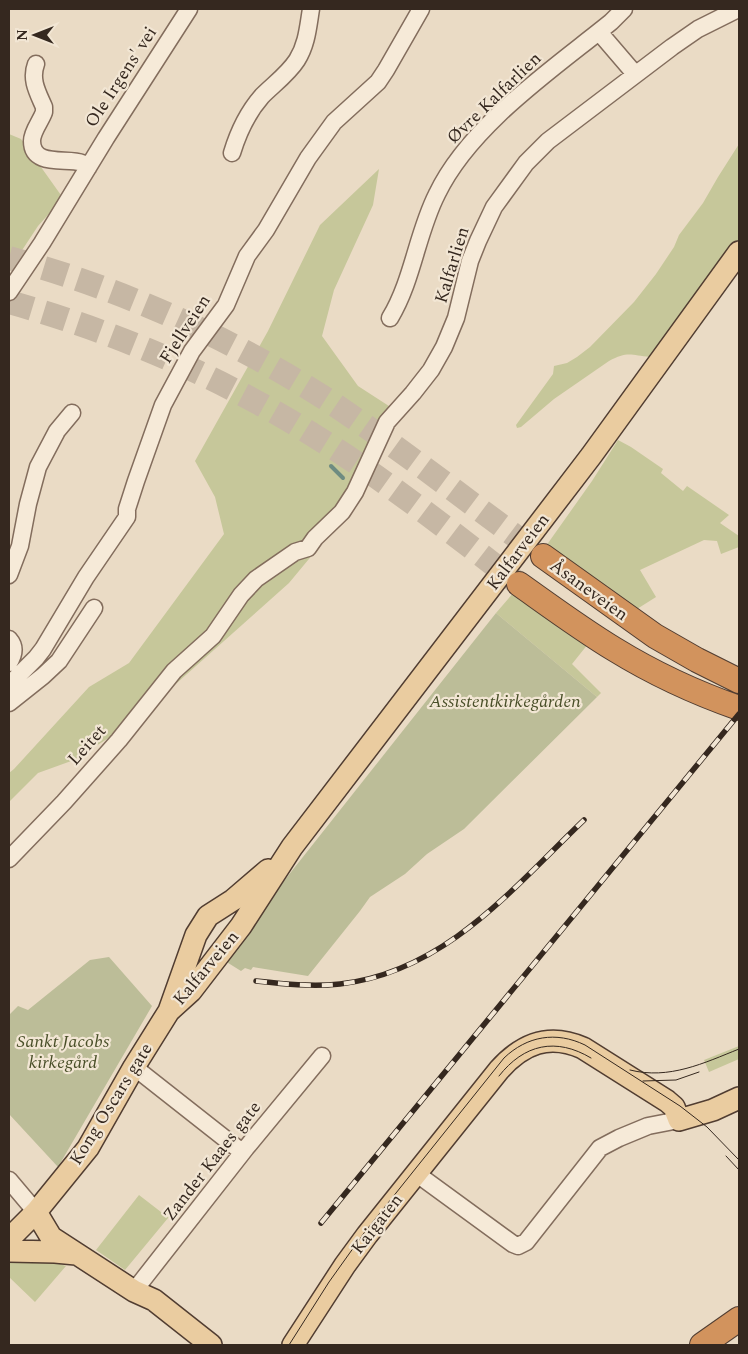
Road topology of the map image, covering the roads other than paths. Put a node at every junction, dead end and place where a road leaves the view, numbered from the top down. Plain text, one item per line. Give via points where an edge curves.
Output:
1 (188, 9) edge
2 (311, 9) edge
3 (421, 9) edge
4 (624, 9) edge
5 (738, 9) edge
6 (599, 32) junction
7 (36, 64) dead end
8 (635, 74) junction
9 (232, 153) dead end
10 (88, 168) junction
11 (739, 252) edge
12 (9, 292) edge
13 (390, 318) dead end
14 (72, 413) dead end
15 (308, 548) joint
16 (543, 556) tunnel mouth
17 (9, 575) edge
18 (519, 584) tunnel mouth
19 (94, 608) dead end
20 (9, 639) edge
21 (9, 663) edge
22 (739, 681) edge
23 (9, 684) edge
24 (9, 703) edge
25 (739, 708) edge
26 (292, 847) junction
27 (9, 859) edge
28 (169, 1011) junction
29 (322, 1056) dead end
30 (134, 1067) junction
31 (739, 1084) edge
32 (739, 1098) edge
33 (677, 1116) junction
34 (242, 1152) junction
35 (417, 1174) junction
36 (9, 1180) edge
37 (36, 1212) junction
38 (9, 1239) edge
39 (9, 1251) edge
40 (79, 1254) junction
41 (134, 1291) junction
42 (739, 1319) edge
43 (187, 1345) edge
44 (211, 1345) edge
45 (293, 1345) edge
46 (702, 1345) edge

1 - 10 street, Ole Irgens' vei
2 - 9 street via 308,33 297,60 249,113
3 - 23 street, Fjellveien via 378,82 327,131 248,256 226,305 192,351 163,405 127,517 43,649
4 - 6 street, Øvre Kalfarlien
5 - 8 street, Kalfarlien via 698,29
6 - 8 street
6 - 13 street, Øvre Kalfarlien via 512,104 453,166 429,210 412,266
7 - 10 street via 34,84 44,112 32,138 36,152 43,158 83,163
8 - 15 street, Kalfarlien via 548,141 502,194 473,252 456,318 444,347 413,394 387,422 355,492 342,512
10 - 12 street, Ole Irgens' vei
11 - 26 main road, Kalfarveien via 578,473
14 - 17 street via 57,431 38,467 20,546
15 - 27 street, Leitet via 295,552 256,579 213,636 174,671 101,761
16 - 22 highway, Åsaneveien via 636,624
18 - 25 highway, Åsaneveien via 600,641 660,675
19 - 24 street via 59,661
20 - 21 street via 13,650
26 - 28 main road, Kalfarveien via 241,926 203,976
26 - 28 main road, Kalfarveien via 254,883 215,910 202,924
28 - 30 main road, Kong Oscars gate
29 - 34 street, Zander Kaaes gate
30 - 34 street
30 - 37 main road, Kong Oscars gate via 88,1148
31 - 33 main road
32 - 33 main road via 713,1110
33 - 35 street via 600,1148 526,1242 518,1246
33 - 35 main road, Kaigaten via 667,1101 583,1048 553,1041 537,1043 522,1049 507,1061
34 - 41 street, Zander Kaaes gate
35 - 45 main road, Kaigaten via 351,1255
36 - 37 street
37 - 38 main road, Kong Oscars gate
37 - 40 main road via 52,1237
39 - 40 main road
40 - 41 main road
41 - 43 main road via 147,1310
41 - 44 main road via 154,1300
42 - 46 highway

